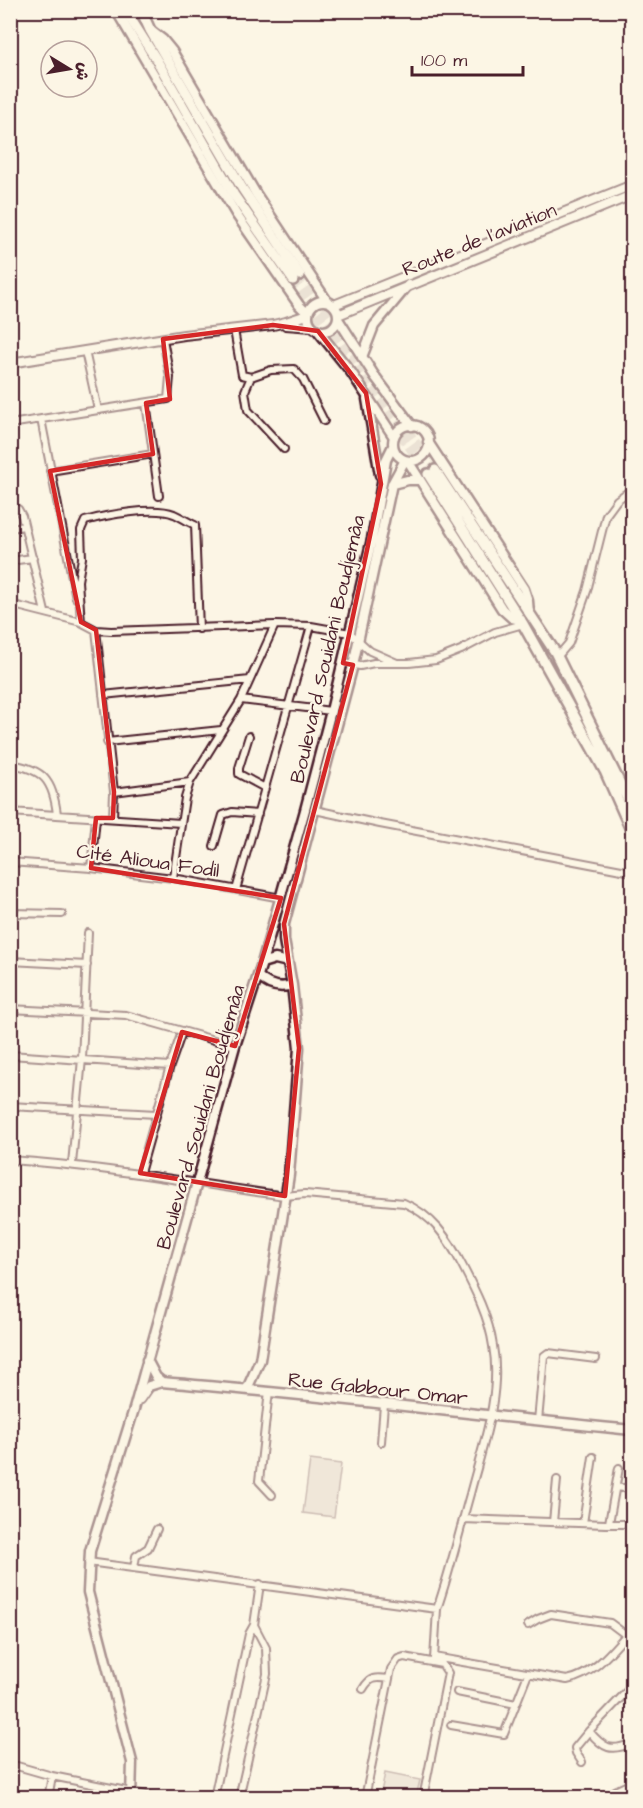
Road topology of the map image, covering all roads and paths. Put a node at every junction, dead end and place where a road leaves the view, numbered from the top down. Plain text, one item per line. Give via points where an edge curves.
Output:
1 (116, 10) edge
2 (125, 10) edge
3 (141, 10) edge
4 (150, 30) junction
5 (633, 185) edge
6 (633, 195) edge
7 (408, 285) junction
8 (330, 303) junction
9 (308, 314) junction
10 (338, 317) junction
11 (273, 325) junction
12 (315, 329) junction
13 (234, 330) junction
14 (163, 339) junction
15 (85, 351) junction
16 (362, 357) junction
17 (10, 363) edge
18 (251, 377) junction
19 (366, 393) junction
20 (146, 403) junction
21 (98, 410) junction
22 (41, 418) junction
23 (324, 421) dead end
24 (10, 424) edge
25 (412, 426) junction
26 (394, 441) junction
27 (428, 442) junction
28 (284, 449) dead end
29 (153, 454) junction
30 (406, 460) junction
31 (50, 471) junction
32 (428, 474) junction
33 (381, 484) junction
34 (392, 484) junction
35 (633, 489) edge
36 (159, 496) dead end
37 (10, 511) edge
38 (24, 526) junction
39 (10, 528) edge
40 (33, 558) junction
41 (10, 561) edge
42 (10, 604) edge
43 (45, 612) junction
44 (524, 619) junction
45 (81, 622) junction
46 (275, 625) junction
47 (311, 626) junction
48 (199, 629) junction
49 (96, 630) junction
50 (350, 633) junction
51 (358, 641) junction
52 (558, 656) junction
53 (343, 663) junction
54 (397, 663) junction
55 (354, 665) junction
56 (250, 680) junction
57 (103, 695) junction
58 (241, 700) junction
59 (288, 705) junction
60 (331, 711) junction
61 (221, 730) junction
62 (249, 736) dead end
63 (108, 742) junction
64 (10, 764) edge
65 (190, 782) junction
66 (265, 788) junction
67 (114, 792) junction
68 (633, 808) edge
69 (315, 810) junction
70 (10, 812) edge
71 (57, 814) junction
72 (258, 814) junction
73 (96, 818) junction
74 (113, 818) junction
75 (181, 824) junction
76 (633, 832) edge
77 (214, 846) dead end
78 (10, 862) edge
79 (92, 868) junction
80 (633, 872) edge
81 (173, 878) junction
82 (236, 890) junction
83 (281, 898) junction
84 (10, 913) edge
85 (62, 914) dead end
86 (88, 933) dead end
87 (10, 961) edge
88 (288, 962) junction
89 (262, 963) junction
90 (87, 965) junction
91 (258, 976) junction
92 (292, 985) junction
93 (10, 1009) edge
94 (85, 1012) junction
95 (182, 1032) junction
96 (234, 1046) junction
97 (10, 1055) edge
98 (82, 1059) junction
99 (170, 1066) junction
100 (10, 1106) edge
101 (78, 1110) junction
102 (156, 1114) junction
103 (10, 1160) edge
104 (72, 1164) junction
105 (140, 1173) junction
106 (197, 1182) junction
107 (285, 1196) junction
108 (596, 1359) dead end
109 (147, 1360) junction
110 (162, 1382) junction
111 (247, 1389) junction
112 (269, 1391) junction
113 (384, 1405) junction
114 (134, 1409) junction
115 (490, 1417) junction
116 (538, 1421) junction
117 (633, 1430) edge
118 (381, 1442) dead end
119 (593, 1457) dead end
120 (619, 1468) dead end
121 (557, 1480) dead end
122 (616, 1487) junction
123 (633, 1489) edge
124 (272, 1495) dead end
125 (463, 1519) junction
126 (553, 1522) junction
127 (583, 1523) junction
128 (606, 1524) junction
129 (633, 1524) edge
130 (157, 1529) dead end
131 (88, 1563) junction
132 (134, 1568) junction
133 (260, 1584) junction
134 (437, 1609) junction
135 (528, 1625) dead end
136 (254, 1626) junction
137 (627, 1635) junction
138 (633, 1641) edge
139 (434, 1660) junction
140 (528, 1674) junction
141 (389, 1679) junction
142 (633, 1686) edge
143 (363, 1689) dead end
144 (457, 1692) dead end
145 (516, 1704) junction
146 (451, 1725) dead end
147 (589, 1731) junction
148 (633, 1743) edge
149 (582, 1762) dead end
150 (10, 1764) edge
151 (52, 1776) junction
152 (633, 1783) edge
153 (615, 1791) dead end
154 (132, 1795) edge
155 (48, 1797) edge
156 (161, 1797) edge
157 (214, 1797) edge
158 (240, 1797) edge
159 (364, 1797) edge
160 (423, 1797) edge

1 - 9 main road via 236,214
2 - 4 highway via 234,195 297,278
3 - 4 highway
4 - 8 main road via 172,51 256,194
5 - 8 street
6 - 7 street, Route de l'aviation
7 - 10 street, Route de l'aviation
7 - 16 main road via 374,326
8 - 9 main road via 316,302
8 - 10 main road
9 - 11 street
9 - 12 main road
10 - 12 main road via 332,329
10 - 16 main road
11 - 12 street
11 - 13 street
12 - 19 main road
13 - 14 street
13 - 18 street via 242,375
14 - 15 street
14 - 20 street via 170,394 168,399
15 - 17 street
15 - 21 street
16 - 25 main road
18 - 23 street via 271,370 294,369
18 - 28 street via 245,391 248,410
19 - 26 main road
19 - 33 main road
20 - 21 street
20 - 29 street
21 - 22 street
22 - 24 street
22 - 31 street
25 - 26 main road via 404,427
25 - 27 main road via 425,433
26 - 30 main road via 399,456
26 - 33 main road, Boulevard Souidani Boudjemâa
27 - 30 main road via 421,458
27 - 44 main road via 524,589 528,601
29 - 31 street
29 - 36 street
30 - 32 main road
30 - 34 main road, Boulevard Souidani Boudjemâa
31 - 45 street
32 - 34 main road
32 - 44 highway
33 - 50 main road, Boulevard Souidani Boudjemâa
34 - 51 main road, Boulevard Souidani Boudjemâa
35 - 52 street via 617,500 606,515 584,601 569,644
37 - 38 street via 18,509
38 - 39 street
38 - 40 street
40 - 41 street
40 - 43 street
42 - 43 street
43 - 45 street
44 - 52 highway
44 - 54 street via 442,658
44 - 76 highway
45 - 48 street via 78,581 85,521 141,511 172,513 195,525
45 - 49 street
46 - 47 street
46 - 48 street
46 - 56 street
47 - 50 street
47 - 59 street
48 - 49 street
49 - 57 street
50 - 51 street
50 - 53 main road, Boulevard Souidani Boudjemâa
51 - 54 street via 374,654
51 - 55 main road, Boulevard Souidani Boudjemâa
52 - 68 highway
53 - 55 street
53 - 60 main road, Boulevard Souidani Boudjemâa
54 - 55 street
55 - 69 main road, Boulevard Souidani Boudjemâa
56 - 57 street
56 - 58 street
57 - 63 street
58 - 59 street
58 - 61 street
59 - 60 street
59 - 66 street
60 - 83 main road, Boulevard Souidani Boudjemâa
61 - 63 street
61 - 65 street
62 - 66 street via 239,774
63 - 67 street
64 - 71 street via 28,768 48,780
65 - 67 street
65 - 75 street
66 - 72 street
67 - 74 street
69 - 80 street
69 - 88 main road, Boulevard Souidani Boudjemâa via 284,924
70 - 71 street
71 - 73 street
72 - 77 street via 223,815
72 - 82 street
73 - 74 street
73 - 79 street
74 - 75 street
75 - 81 street
78 - 79 street, Cité Alioua Fodil
79 - 81 street, Cité Alioua Fodil
81 - 82 street, Cité Alioua Fodil
82 - 83 street, Cité Alioua Fodil
83 - 89 main road, Boulevard Souidani Boudjemâa
84 - 85 street
86 - 90 street
87 - 90 street
88 - 89 main road
88 - 92 main road, Boulevard Souidani Boudjemâa
89 - 91 main road, Boulevard Souidani Boudjemâa
90 - 94 street
91 - 92 main road via 271,985
91 - 96 main road, Boulevard Souidani Boudjemâa
92 - 107 main road, Boulevard Souidani Boudjemâa via 299,1048
93 - 94 street
94 - 95 street via 126,1015
94 - 98 street
95 - 96 street
95 - 99 street
96 - 106 main road, Boulevard Souidani Boudjemâa
97 - 98 street
98 - 99 street
98 - 101 street
99 - 102 street
100 - 101 street
101 - 102 street
101 - 104 street
102 - 105 street
103 - 104 street
104 - 105 street
105 - 106 street
106 - 107 street
106 - 109 main road, Boulevard Souidani Boudjemâa
107 - 111 main road, Boulevard Souidani Boudjemâa via 260,1360
107 - 115 street via 305,1194 404,1203 436,1223 458,1257 487,1320 494,1347
108 - 116 street via 548,1353 544,1356
109 - 110 main road
109 - 114 main road, Boulevard Souidani Boudjemâa
110 - 111 main road, Rue Gabbour Omar
110 - 114 main road via 149,1386
111 - 112 main road, Rue Gabbour Omar
112 - 113 main road, Rue Gabbour Omar
112 - 124 street via 259,1481
113 - 115 main road, Rue Gabbour Omar
113 - 118 street
114 - 131 main road, Boulevard Souidani Boudjemâa
115 - 116 main road, Rue Gabbour Omar
115 - 125 street
116 - 117 main road, Rue Gabbour Omar
119 - 127 street
120 - 122 street
121 - 126 street
122 - 123 street
122 - 128 street
125 - 126 street
125 - 134 street
126 - 127 street
127 - 128 street
128 - 129 street
130 - 132 street via 148,1548 136,1556
131 - 132 street
131 - 154 main road, Boulevard Souidani Boudjemâa via 88,1592 132,1762
132 - 133 street
133 - 134 street
133 - 136 street
134 - 139 street
135 - 137 street via 551,1614 610,1623
136 - 157 street via 249,1634
136 - 158 street via 266,1648 267,1674
137 - 138 street
137 - 140 street via 601,1662 574,1678
139 - 140 street
139 - 141 street via 398,1659
139 - 160 street via 446,1667 448,1680
140 - 145 street
141 - 143 street via 372,1678
141 - 159 street
142 - 147 street
144 - 145 street
145 - 146 street via 504,1734
147 - 148 street via 612,1748
147 - 149 street via 574,1748
150 - 151 street
151 - 154 street
151 - 155 street
152 - 153 street
154 - 156 street

